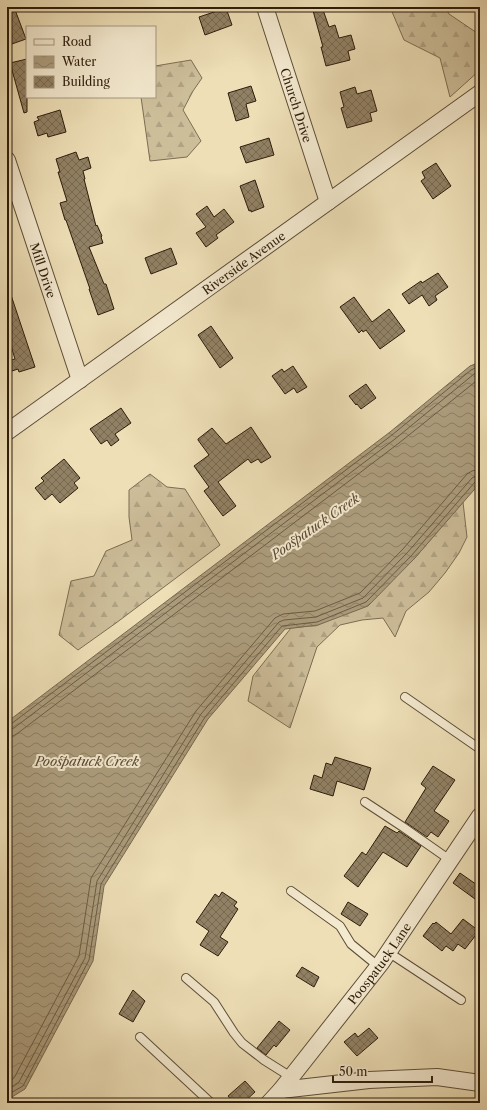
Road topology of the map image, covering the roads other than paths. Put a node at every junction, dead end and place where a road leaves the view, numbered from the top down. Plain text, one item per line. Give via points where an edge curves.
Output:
1 (265, 7) edge
2 (480, 93) edge
3 (7, 160) edge
4 (328, 202) junction
5 (80, 380) junction
6 (7, 432) edge
7 (405, 697) dead end
8 (480, 749) edge
9 (366, 802) dead end
10 (480, 816) edge
11 (450, 860) junction
12 (291, 891) dead end
13 (388, 952) junction
14 (378, 966) junction
15 (186, 978) dead end
16 (461, 1000) dead end
17 (140, 1037) dead end
18 (291, 1077) junction
19 (480, 1083) edge
20 (281, 1090) junction
21 (211, 1103) edge
22 (268, 1103) edge

1 - 4 street, Church Drive
2 - 4 street, Riverside Avenue
3 - 5 street, Mill Drive
4 - 5 street, Riverside Avenue
5 - 6 street, Riverside Avenue
7 - 8 lane
9 - 11 lane
10 - 11 street, Poospatuck Lane
11 - 13 street, Poospatuck Lane
12 - 14 lane via 340,926 351,944
13 - 14 street, Poospatuck Lane
13 - 16 lane
14 - 18 street, Poospatuck Lane
15 - 18 lane via 214,1002 242,1042
17 - 21 lane
18 - 20 street, Poospatuck Lane
19 - 20 street via 437,1077 369,1080
20 - 22 street, Poospatuck Lane

